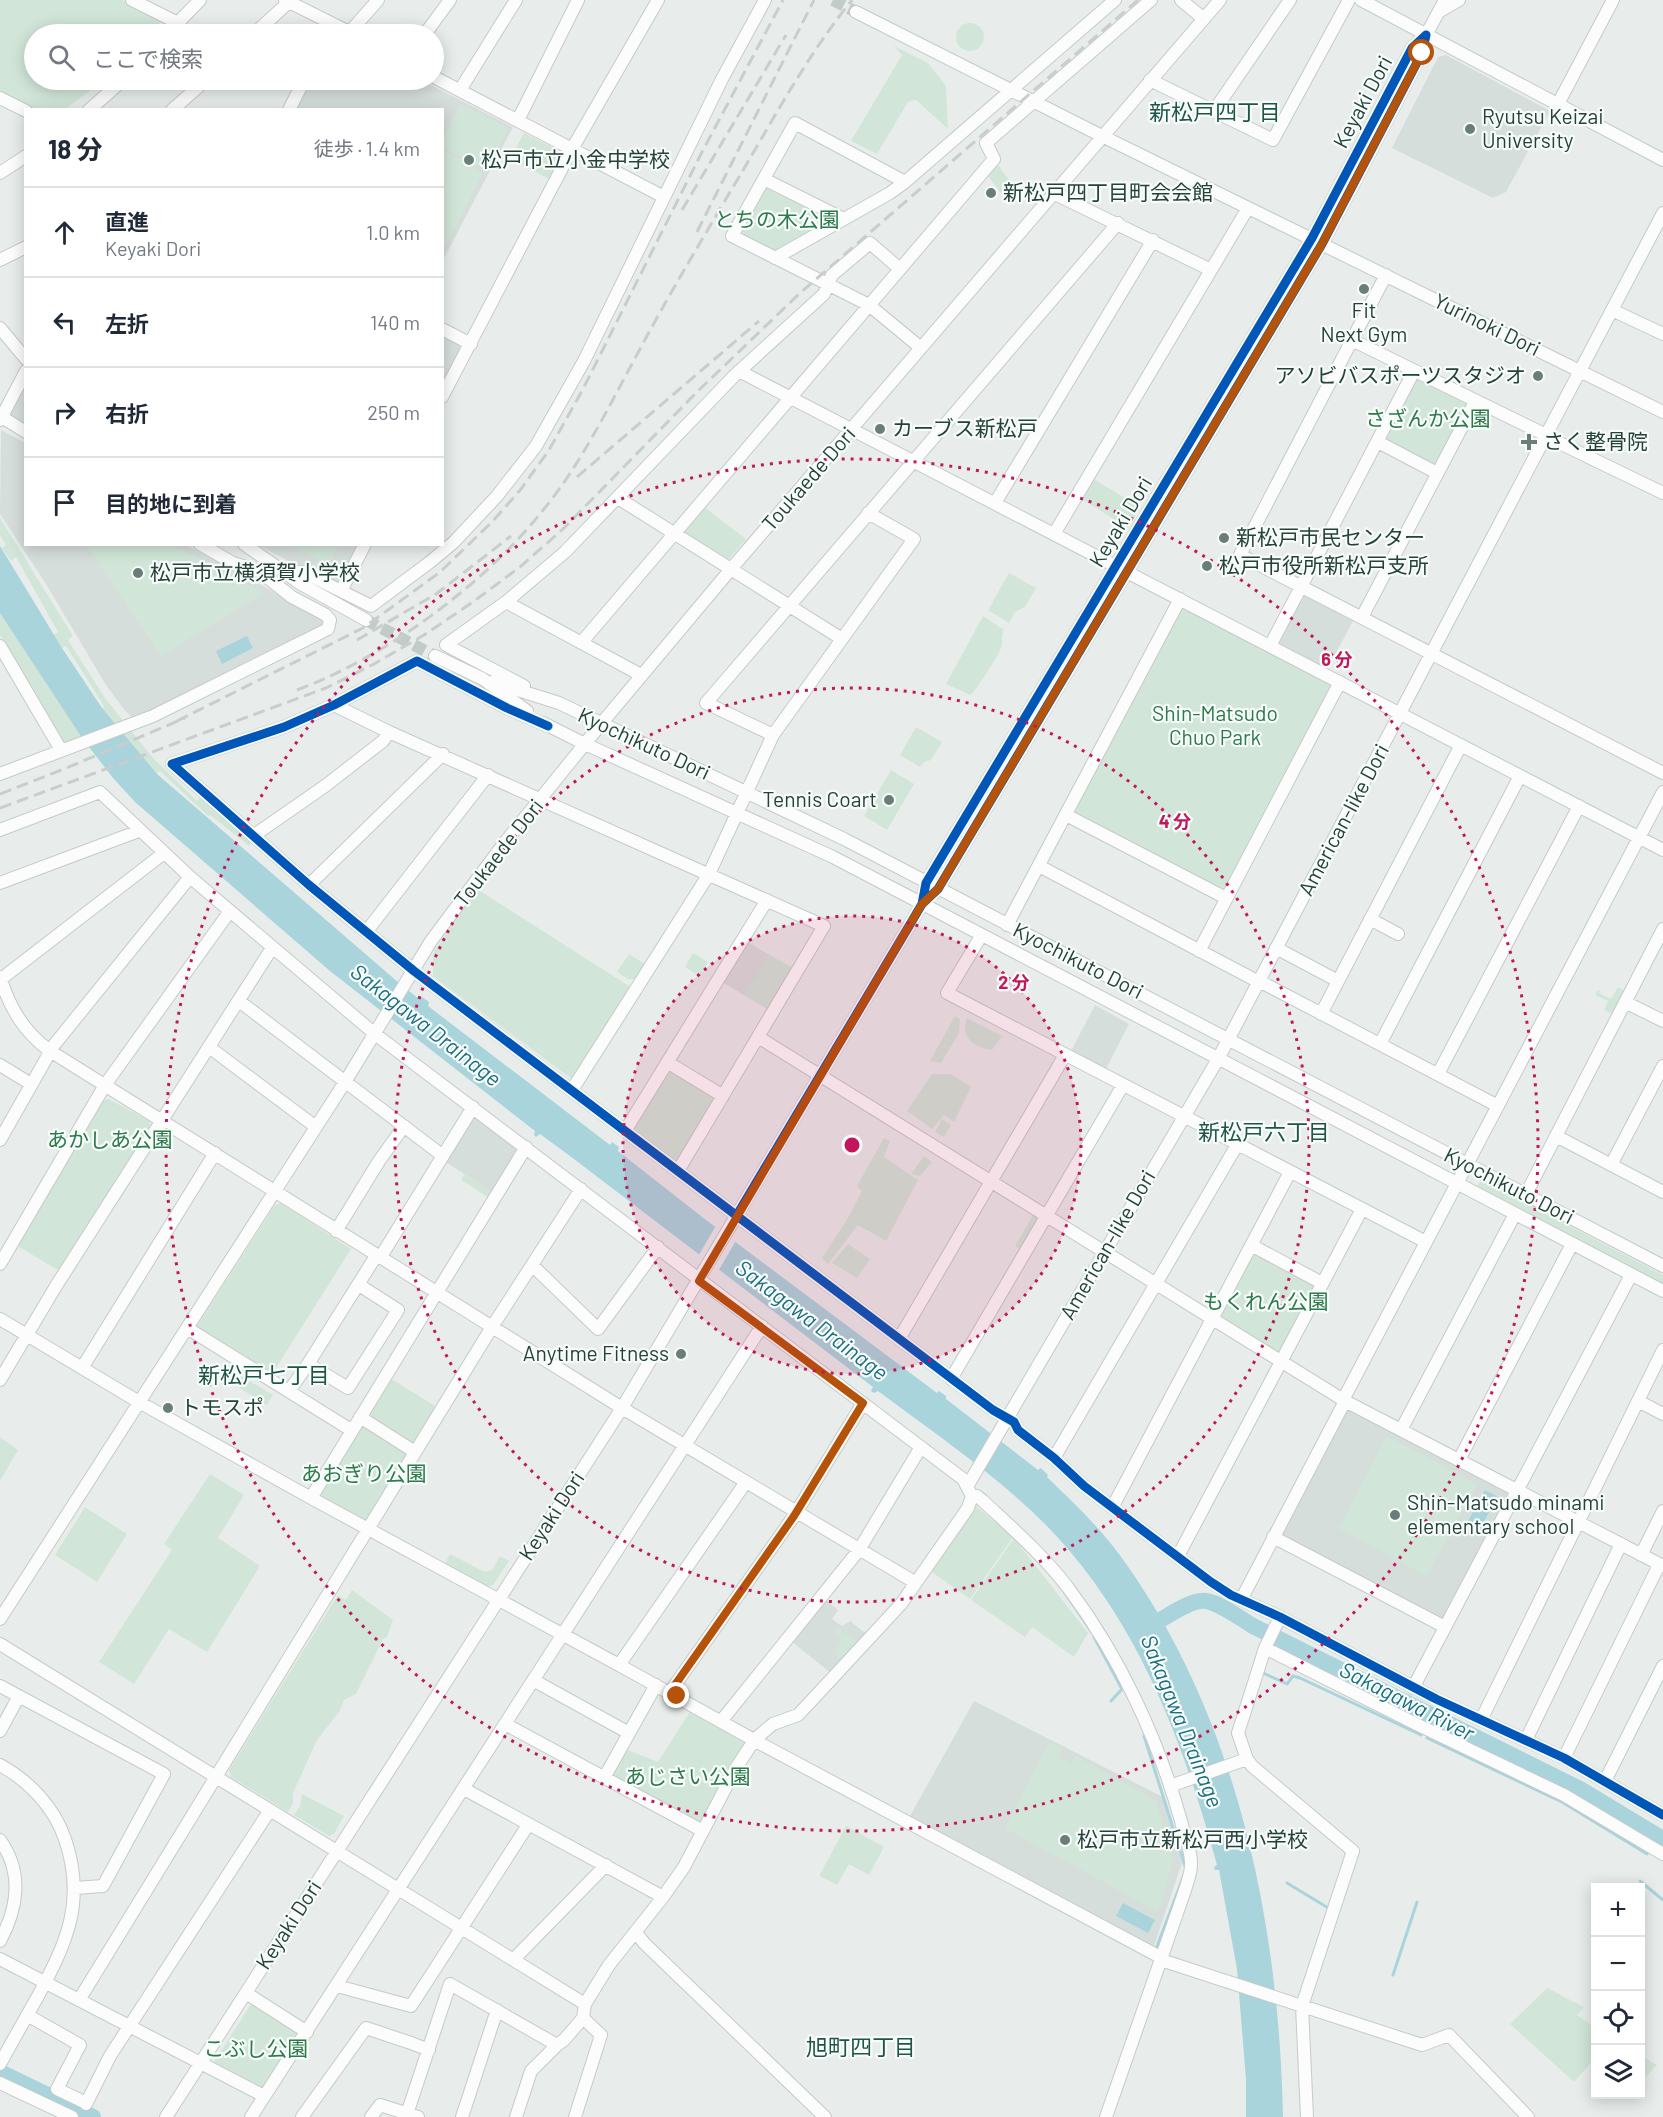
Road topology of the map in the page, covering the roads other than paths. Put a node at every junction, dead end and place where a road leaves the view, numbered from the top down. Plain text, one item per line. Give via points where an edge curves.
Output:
1 (132, 0) edge
2 (200, 0) edge
3 (378, 0) edge
4 (450, 0) edge
5 (516, 0) edge
6 (578, 0) edge
7 (658, 0) edge
8 (765, 0) edge
9 (1115, 0) edge
10 (1150, 0) edge
11 (1181, 0) edge
12 (1220, 0) edge
13 (1290, 0) edge
14 (1349, 0) edge
15 (1362, 0) edge
16 (1459, 0) edge
17 (1612, 0) edge
18 (288, 1) edge
19 (1442, 4) edge
20 (856, 12) tunnel mouth
21 (1204, 18) junction
22 (178, 23) joint
23 (264, 24) edge
24 (323, 24) edge
25 (359, 24) edge
26 (432, 24) edge
27 (1426, 35) junction
28 (1150, 80) junction
29 (444, 82) edge
30 (1010, 89) junction
31 (112, 90) edge
32 (195, 90) edge
33 (299, 90) edge
34 (460, 90) junction
35 (0, 98) edge
36 (1034, 102) junction
37 (1558, 104) junction
38 (91, 108) edge
39 (174, 108) edge
40 (290, 108) edge
41 (24, 110) edge
42 (1214, 111) junction
43 (518, 120) junction
44 (1102, 136) junction
45 (572, 150) junction
46 (24, 157) edge
47 (1663, 160) edge
48 (0, 173) edge
49 (764, 178) junction
50 (905, 182) junction
51 (1053, 193) junction
52 (664, 197) junction
53 (1248, 208) junction
54 (1663, 213) edge
55 (844, 219) junction
56 (1118, 223) junction
57 (1153, 240) junction
58 (1317, 242) junction
59 (24, 248) edge
60 (775, 258) junction
61 (0, 260) edge
62 (900, 269) junction
63 (1211, 270) junction
64 (1386, 275) junction
65 (829, 285) junction
66 (869, 305) junction
67 (1612, 310) junction
68 (0, 328) edge
69 (444, 330) edge
70 (1663, 334) edge
71 (1352, 340) junction
72 (471, 344) junction
73 (921, 348) junction
74 (24, 357) edge
75 (739, 371) junction
76 (1414, 371) junction
77 (1580, 371) junction
78 (24, 375) edge
79 (444, 393) edge
80 (790, 398) junction
81 (1475, 402) junction
82 (1663, 412) edge
83 (0, 418) edge
84 (851, 430) junction
85 (24, 431) edge
86 (1545, 435) junction
87 (1378, 442) junction
88 (913, 462) junction
89 (1437, 473) junction
90 (1663, 493) edge
91 (618, 498) junction
92 (995, 503) junction
93 (868, 513) junction
94 (675, 533) junction
95 (1054, 534) junction
96 (204, 546) edge
97 (247, 546) edge
98 (364, 546) edge
99 (731, 569) junction
100 (1121, 569) junction
101 (259, 571) junction
102 (288, 573) junction
103 (302, 584) junction
104 (1301, 586) junction
105 (341, 591) junction
106 (1180, 599) junction
107 (506, 602) junction
108 (788, 606) junction
109 (1362, 617) junction
110 (366, 620) tunnel mouth
111 (842, 639) junction
112 (581, 643) junction
113 (0, 646) edge
114 (1270, 646) junction
115 (1431, 653) junction
116 (435, 656) tunnel mouth
117 (641, 675) junction
118 (483, 679) junction
119 (1340, 682) junction
120 (540, 697) junction
121 (334, 705) junction
122 (1400, 713) junction
123 (601, 724) junction
124 (548, 726) junction
125 (389, 732) junction
126 (773, 735) junction
127 (585, 744) junction
128 (1461, 745) junction
129 (63, 749) junction
130 (443, 754) junction
131 (0, 773) edge
132 (1663, 773) edge
133 (488, 775) junction
134 (1520, 776) junction
135 (747, 792) junction
136 (1663, 792) edge
137 (541, 798) junction
138 (1579, 806) junction
139 (737, 813) junction
140 (1066, 815) junction
141 (0, 830) edge
142 (139, 831) junction
143 (254, 836) junction
144 (1639, 837) junction
145 (1663, 850) edge
146 (164, 853) junction
147 (1039, 866) junction
148 (709, 874) junction
149 (190, 877) junction
150 (926, 883) junction
151 (0, 884) edge
152 (309, 885) junction
153 (938, 889) junction
154 (1226, 898) junction
155 (767, 900) junction
156 (922, 904) junction
157 (230, 911) junction
158 (1370, 919) junction
159 (1007, 925) junction
160 (1663, 929) edge
161 (366, 932) junction
162 (1398, 934) dead end
163 (981, 936) junction
164 (272, 948) junction
165 (1276, 948) junction
166 (1199, 951) junction
167 (414, 971) junction
168 (1, 978) edge
169 (1259, 981) junction
170 (1338, 981) junction
171 (239, 1001) junction
172 (1625, 1002) junction
173 (1321, 1014) junction
174 (1663, 1022) edge
175 (375, 1035) junction
176 (758, 1036) junction
177 (1228, 1039) junction
178 (1380, 1044) junction
179 (209, 1047) junction
180 (50, 1051) junction
181 (1065, 1054) junction
182 (1218, 1059) junction
183 (668, 1062) junction
184 (0, 1065) edge
185 (1663, 1066) edge
186 (820, 1074) junction
187 (1438, 1074) junction
188 (345, 1082) junction
189 (31, 1084) junction
190 (105, 1085) junction
191 (1123, 1085) junction
192 (572, 1090) junction
193 (723, 1096) junction
194 (1498, 1106) junction
195 (473, 1107) junction
196 (1184, 1116) junction
197 (162, 1121) junction
198 (404, 1126) junction
199 (316, 1127) junction
200 (625, 1131) junction
201 (1556, 1136) junction
202 (0, 1140) edge
203 (1237, 1145) junction
204 (526, 1147) junction
205 (215, 1153) junction
206 (443, 1156) junction
207 (1467, 1164) junction
208 (1611, 1165) junction
209 (678, 1171) junction
210 (1290, 1172) junction
211 (991, 1180) junction
212 (1457, 1183) junction
213 (582, 1189) junction
214 (275, 1191) junction
215 (1663, 1192) edge
216 (1526, 1194) junction
217 (1362, 1209) junction
218 (1515, 1214) junction
219 (737, 1215) junction
220 (1047, 1215) junction
221 (336, 1231) junction
222 (1426, 1242) junction
223 (1572, 1244) junction
224 (1251, 1245) junction
225 (658, 1247) junction
226 (1105, 1251) junction
227 (378, 1257) junction
228 (0, 1264) edge
229 (532, 1265) junction
230 (1663, 1266) edge
231 (1631, 1275) junction
232 (699, 1281) junction
233 (1156, 1283) junction
234 (1322, 1283) junction
235 (359, 1285) junction
236 (1663, 1291) edge
237 (436, 1292) junction
238 (0, 1318) edge
239 (1212, 1319) junction
240 (762, 1326) junction
241 (492, 1327) junction
242 (187, 1328) junction
243 (26, 1334) junction
244 (899, 1339) junction
245 (1663, 1350) edge
246 (1281, 1361) junction
247 (308, 1364) junction
248 (1659, 1367) edge
249 (82, 1368) junction
250 (951, 1378) junction
251 (0, 1380) edge
252 (289, 1391) junction
253 (1344, 1400) junction
254 (1638, 1401) junction
255 (139, 1402) junction
256 (863, 1403) junction
257 (622, 1408) junction
258 (1663, 1414) edge
259 (360, 1417) junction
260 (1005, 1421) junction
261 (351, 1430) junction
262 (1401, 1430) junction
263 (685, 1446) junction
264 (921, 1447) junction
265 (415, 1452) junction
266 (1054, 1458) junction
267 (1459, 1460) junction
268 (746, 1482) junction
269 (970, 1487) junction
270 (1518, 1491) junction
271 (311, 1498) junction
272 (1113, 1506) junction
273 (1663, 1511) edge
274 (796, 1512) junction
275 (1578, 1522) junction
276 (368, 1530) junction
277 (1273, 1537) junction
278 (1621, 1544) junction
279 (859, 1550) junction
280 (1641, 1555) junction
281 (1178, 1556) junction
282 (1661, 1565) edge
283 (916, 1583) junction
284 (498, 1600) junction
285 (1241, 1600) junction
286 (0, 1619) edge
287 (1279, 1620) junction
288 (1445, 1627) junction
289 (564, 1635) junction
290 (0, 1644) edge
291 (1266, 1647) junction
292 (619, 1665) junction
293 (1663, 1666) edge
294 (533, 1680) junction
295 (656, 1685) junction
296 (0, 1686) edge
297 (1413, 1688) junction
298 (670, 1692) junction
299 (19, 1696) junction
300 (722, 1720) junction
301 (1481, 1720) junction
302 (505, 1724) junction
303 (0, 1731) edge
304 (629, 1733) junction
305 (755, 1739) junction
306 (1526, 1740) junction
307 (1564, 1758) junction
308 (1245, 1760) junction
309 (0, 1765) edge
310 (216, 1776) junction
311 (604, 1778) junction
312 (1605, 1781) junction
313 (1172, 1785) junction
314 (464, 1790) junction
315 (270, 1810) junction
316 (1663, 1815) edge
317 (528, 1825) junction
318 (703, 1831) junction
319 (0, 1840) edge
320 (337, 1851) junction
321 (1663, 1854) edge
322 (606, 1865) junction
323 (75, 1887) junction
324 (399, 1890) junction
325 (663, 1897) junction
326 (460, 1928) junction
327 (636, 1933) junction
328 (0, 1941) edge
329 (0, 1959) edge
330 (1162, 1959) junction
331 (513, 1960) junction
332 (45, 1983) junction
333 (337, 1986) junction
334 (246, 1992) junction
335 (79, 2000) junction
336 (585, 2004) junction
337 (1301, 2006) junction
338 (497, 2010) junction
339 (27, 2015) junction
340 (583, 2018) junction
341 (130, 2027) junction
342 (307, 2032) junction
343 (556, 2045) junction
344 (429, 2050) junction
345 (200, 2063) junction
346 (0, 2064) edge
347 (0, 2083) edge
348 (264, 2096) junction
349 (67, 2116) edge
350 (410, 2116) edge
351 (166, 2117) edge
352 (251, 2117) edge
353 (302, 2117) edge
354 (371, 2117) edge
355 (462, 2117) edge
356 (516, 2117) edge
357 (575, 2117) edge
358 (825, 2117) edge
359 (1106, 2117) edge
360 (1307, 2117) edge
361 (1528, 2117) edge

1 - 22 street
2 - 22 street
3 - 25 street
4 - 26 street
5 - 34 street
6 - 43 street
7 - 45 street
8 - 52 street
9 - 30 street
10 - 36 street
11 - 21 street
12 - 21 street, Toukaede Dori
13 - 42 street
14 - 42 street via 1273,140
15 - 27 street
16 - 19 street
17 - 37 street
18 - 23 street
18 - 24 street
19 - 27 street, Keyaki Dori
20 - 30 street, Yurinoki Dori
21 - 28 street, Toukaede Dori
27 - 37 street
27 - 58 street, Keyaki Dori via 1422,53
28 - 42 street
28 - 44 street, Toukaede Dori
29 - 34 street
30 - 36 street, Yurinoki Dori
30 - 50 street
31 - 38 street
32 - 39 street
33 - 40 street
34 - 43 street
35 - 41 street
36 - 44 street, Yurinoki Dori
36 - 62 street via 986,143 994,159
37 - 47 street
43 - 45 street
44 - 51 street, Toukaede Dori
44 - 53 street, Yurinoki Dori
45 - 52 street
45 - 72 street
46 - 48 street
49 - 50 street via 795,123
49 - 55 street
49 - 60 street via 732,236
50 - 55 street
51 - 56 street
51 - 73 street, Toukaede Dori
52 - 105 street via 568,390 536,446 497,496 454,542 370,606
53 - 58 street, Yurinoki Dori
53 - 63 street
54 - 67 street, American-like Dori
55 - 60 street
56 - 57 street
56 - 88 street
57 - 63 street
57 - 92 street
58 - 64 street, Yurinoki Dori
58 - 100 street, Keyaki Dori
59 - 61 street
60 - 65 street
62 - 65 street via 870,243 832,275
62 - 66 street
63 - 95 street
64 - 71 street
64 - 77 street, Yurinoki Dori
65 - 66 street
65 - 75 street via 824,294
66 - 73 street
66 - 80 street
67 - 70 street
67 - 77 street, American-like Dori
68 - 74 street
69 - 72 street
71 - 76 street
71 - 104 street via 1240,555
72 - 79 street
73 - 84 street, Toukaede Dori
75 - 80 street
75 - 91 street
76 - 81 street
76 - 87 street
77 - 82 street, Yurinoki Dori
77 - 86 street, American-like Dori
78 - 83 street
80 - 84 street
80 - 94 street
81 - 86 street
81 - 89 street
83 - 85 street
84 - 88 street
84 - 99 street, Toukaede Dori
86 - 90 street
86 - 115 street, American-like Dori
87 - 89 street
87 - 104 street
88 - 92 street
88 - 93 street
89 - 109 street
91 - 94 street
91 - 107 street via 565,552
92 - 95 street
93 - 108 street
93 - 111 street via 914,539
94 - 99 street
94 - 112 street
95 - 100 street
96 - 101 street
97 - 102 street
98 - 105 street
99 - 108 street
99 - 117 street, Toukaede Dori
100 - 106 street
100 - 150 street, Keyaki Dori
100 - 153 street, Keyaki Dori
101 - 103 street
101 - 129 street via 292,597 326,615 330,620 327,629 183,702
102 - 103 street
102 - 105 street via 303,572
103 - 110 street
104 - 109 street
104 - 114 street
106 - 114 street
106 - 140 street
107 - 112 street
107 - 120 street via 446,645
108 - 111 street
108 - 126 street via 706,703
109 - 115 street
111 - 126 street
112 - 117 street
113 - 129 street
114 - 119 street
115 - 122 street, American-like Dori
115 - 132 street
116 - 118 street
117 - 123 street, Toukaede Dori
118 - 120 street, Kyochikuto Dori
118 - 124 street
119 - 122 street
119 - 154 street
120 - 123 street, Kyochikuto Dori
121 - 124 street via 417,661
121 - 125 street
121 - 143 street via 284,727 172,764
122 - 128 street
122 - 165 street, American-like Dori
123 - 127 street, Toukaede Dori
123 - 135 street, Kyochikuto Dori
124 - 127 street, Kyochikuto Dori
125 - 130 street
125 - 143 street via 383,741
126 - 135 street
127 - 137 street, Toukaede Dori
127 - 139 street, Kyochikuto Dori
128 - 134 street
128 - 158 street
129 - 131 street
130 - 133 street
130 - 152 street
133 - 137 street
133 - 161 street
134 - 138 street
134 - 178 street
135 - 139 street
135 - 150 street, Kyochikuto Dori
136 - 144 street
137 - 148 street
137 - 167 street, Toukaede Dori via 431,941
138 - 144 street
138 - 187 street
139 - 148 street
139 - 156 street, Kyochikuto Dori
140 - 147 street
140 - 154 street
141 - 142 street via 100,792
142 - 146 street
142 - 151 street
143 - 152 street
144 - 145 street
144 - 194 street
146 - 149 street
146 - 168 street
147 - 159 street
147 - 166 street
148 - 155 street
148 - 192 street
149 - 157 street
149 - 180 street
150 - 153 street, Kyochikuto Dori
150 - 156 street, Keyaki Dori
152 - 161 street
153 - 156 street, Keyaki Dori
153 - 159 street, Kyochikuto Dori
154 - 166 street
155 - 176 street via 824,926
155 - 183 street
156 - 163 street, Kyochikuto Dori
156 - 186 street, Keyaki Dori
157 - 164 street
157 - 190 street
158 - 162 street
158 - 170 street
159 - 177 street, Kyochikuto Dori
160 - 172 street
161 - 167 street
163 - 181 street via 947,993
163 - 182 street, Kyochikuto Dori
164 - 171 street
164 - 175 street
165 - 169 street, American-like Dori
165 - 170 street
166 - 169 street
167 - 175 street, Toukaede Dori
167 - 192 street
168 - 180 street via 17,1018
169 - 173 street
169 - 177 street, American-like Dori
170 - 173 street
171 - 179 street
171 - 188 street
172 - 174 street
172 - 201 street
173 - 178 street
175 - 188 street, Toukaede Dori
175 - 195 street
176 - 186 street
176 - 193 street
177 - 182 street, American-like Dori
177 - 207 street, Kyochikuto Dori
178 - 187 street
179 - 197 street
179 - 199 street
180 - 189 street
180 - 190 street
181 - 191 street
181 - 211 street
182 - 196 street, American-like Dori
182 - 212 street, Kyochikuto Dori
183 - 193 street
183 - 200 street
184 - 189 street
185 - 208 street
186 - 211 street
186 - 219 street, Keyaki Dori
187 - 194 street
188 - 198 street
188 - 199 street, Toukaede Dori
189 - 202 street
190 - 197 street
190 - 228 street
191 - 196 street
191 - 220 street
192 - 200 street
193 - 209 street
194 - 207 street
195 - 204 street
195 - 206 street
196 - 203 street
196 - 226 street, American-like Dori
197 - 205 street
197 - 243 street
198 - 206 street
198 - 221 street
199 - 214 street, Toukaede Dori
200 - 209 street
201 - 208 street
201 - 216 street
203 - 210 street
203 - 233 street
204 - 213 street
204 - 237 street
205 - 214 street
205 - 249 street
206 - 227 street
207 - 212 street
207 - 216 street, Kyochikuto Dori
208 - 215 street
209 - 219 street
210 - 217 street
210 - 224 street
211 - 220 street
211 - 244 street
212 - 218 street, Kyochikuto Dori
212 - 222 street
213 - 225 street
213 - 229 street
214 - 221 street
214 - 242 street, Toukaede Dori
216 - 230 street, Kyochikuto Dori
217 - 222 street
217 - 234 street
218 - 223 street, Kyochikuto Dori
218 - 262 street
219 - 232 street, Keyaki Dori
219 - 244 street
220 - 226 street
220 - 250 street
221 - 227 street
222 - 253 street
223 - 231 street, Kyochikuto Dori
223 - 267 street
224 - 234 street
224 - 239 street
225 - 229 street via 598,1329
225 - 232 street
226 - 233 street
226 - 260 street, American-like Dori
227 - 235 street
227 - 237 street
229 - 241 street
231 - 236 street, Kyochikuto Dori
231 - 270 street
232 - 240 street
232 - 257 street, Keyaki Dori
233 - 239 street
233 - 266 street
234 - 246 street
235 - 247 street
235 - 247 street via 398,1310 348,1388
237 - 241 street
237 - 259 street
238 - 243 street
239 - 246 street
239 - 272 street
240 - 256 street
240 - 263 street
241 - 257 street
241 - 265 street
242 - 252 street
242 - 255 street, Toukaede Dori
243 - 249 street
243 - 251 street
244 - 250 street
245 - 248 street
246 - 253 street
246 - 281 street
247 - 252 street
248 - 254 street
249 - 255 street
250 - 260 street
252 - 261 street
253 - 262 street
253 - 277 street
254 - 258 street
254 - 275 street
255 - 271 street
255 - 286 street, Toukaede Dori
256 - 264 street
256 - 274 street
257 - 263 street
257 - 284 street, Keyaki Dori
259 - 261 street
259 - 265 street
260 - 266 street via 1014,1422 1018,1430
260 - 269 street, American-like Dori
261 - 271 street
262 - 267 street
263 - 268 street
263 - 289 street
264 - 269 street
264 - 279 street
265 - 276 street
266 - 272 street
267 - 270 street
268 - 274 street
268 - 292 street
269 - 283 street, American-like Dori via 968,1508
269 - 313 street via 1041,1556 1101,1634
270 - 275 street
270 - 288 street
271 - 276 street
272 - 281 street
273 - 280 street
274 - 279 street
274 - 298 street
275 - 278 street
275 - 301 street
276 - 284 street
276 - 310 street
277 - 285 street
277 - 288 street
278 - 280 street
278 - 306 street
279 - 283 street
279 - 300 street
280 - 282 street
281 - 285 street
282 - 307 street
283 - 305 street, American-like Dori via 798,1715 773,1724
284 - 289 street
284 - 320 street, Keyaki Dori
285 - 287 street
287 - 291 street
287 - 297 street
288 - 297 street
289 - 292 street
289 - 294 street
290 - 310 street
291 - 308 street via 1238,1733
291 - 321 street via 1416,1725 1564,1795
292 - 295 street
293 - 312 street
294 - 302 street
294 - 304 street
295 - 298 street
295 - 304 street
296 - 299 street
297 - 301 street
298 - 300 street
299 - 303 street
299 - 323 street via 164,1774 104,1887
300 - 305 street
301 - 306 street
302 - 311 street
302 - 314 street
304 - 311 street
305 - 318 street
305 - 330 street
306 - 307 street
307 - 312 street
308 - 313 street
308 - 337 street via 1353,1851
309 - 323 street via 32,1789 60,1827
310 - 315 street
310 - 335 street
311 - 318 street
312 - 316 street
313 - 330 street via 1191,1863
314 - 317 street
314 - 324 street
315 - 320 street
315 - 341 street
317 - 322 street
317 - 326 street
318 - 325 street
319 - 328 street via 14,1868 17,1890 12,1916
320 - 324 street
320 - 334 street, Keyaki Dori
322 - 325 street
322 - 331 street
323 - 332 street via 73,1917
324 - 326 street
324 - 333 street
325 - 327 street
326 - 331 street
326 - 333 street via 411,2006
327 - 336 street via 609,1965
327 - 358 street
329 - 332 street
330 - 337 street
330 - 359 street
331 - 336 street
332 - 335 street
332 - 339 street
333 - 342 street
334 - 342 street
334 - 345 street, Keyaki Dori
335 - 341 street
336 - 340 street
337 - 360 street
337 - 361 street via 1422,2045 1449,2035
338 - 343 street
338 - 344 street via 450,1984
338 - 355 street
339 - 341 street via 80,2045 57,2089 84,2102
339 - 346 street
340 - 343 street
340 - 357 street via 601,2035
341 - 345 street
342 - 348 street
343 - 356 street via 531,2071
344 - 350 street
344 - 353 street via 366,2028
345 - 348 street
345 - 351 street, Keyaki Dori
347 - 349 street
348 - 352 street
350 - 354 street via 380,2105

